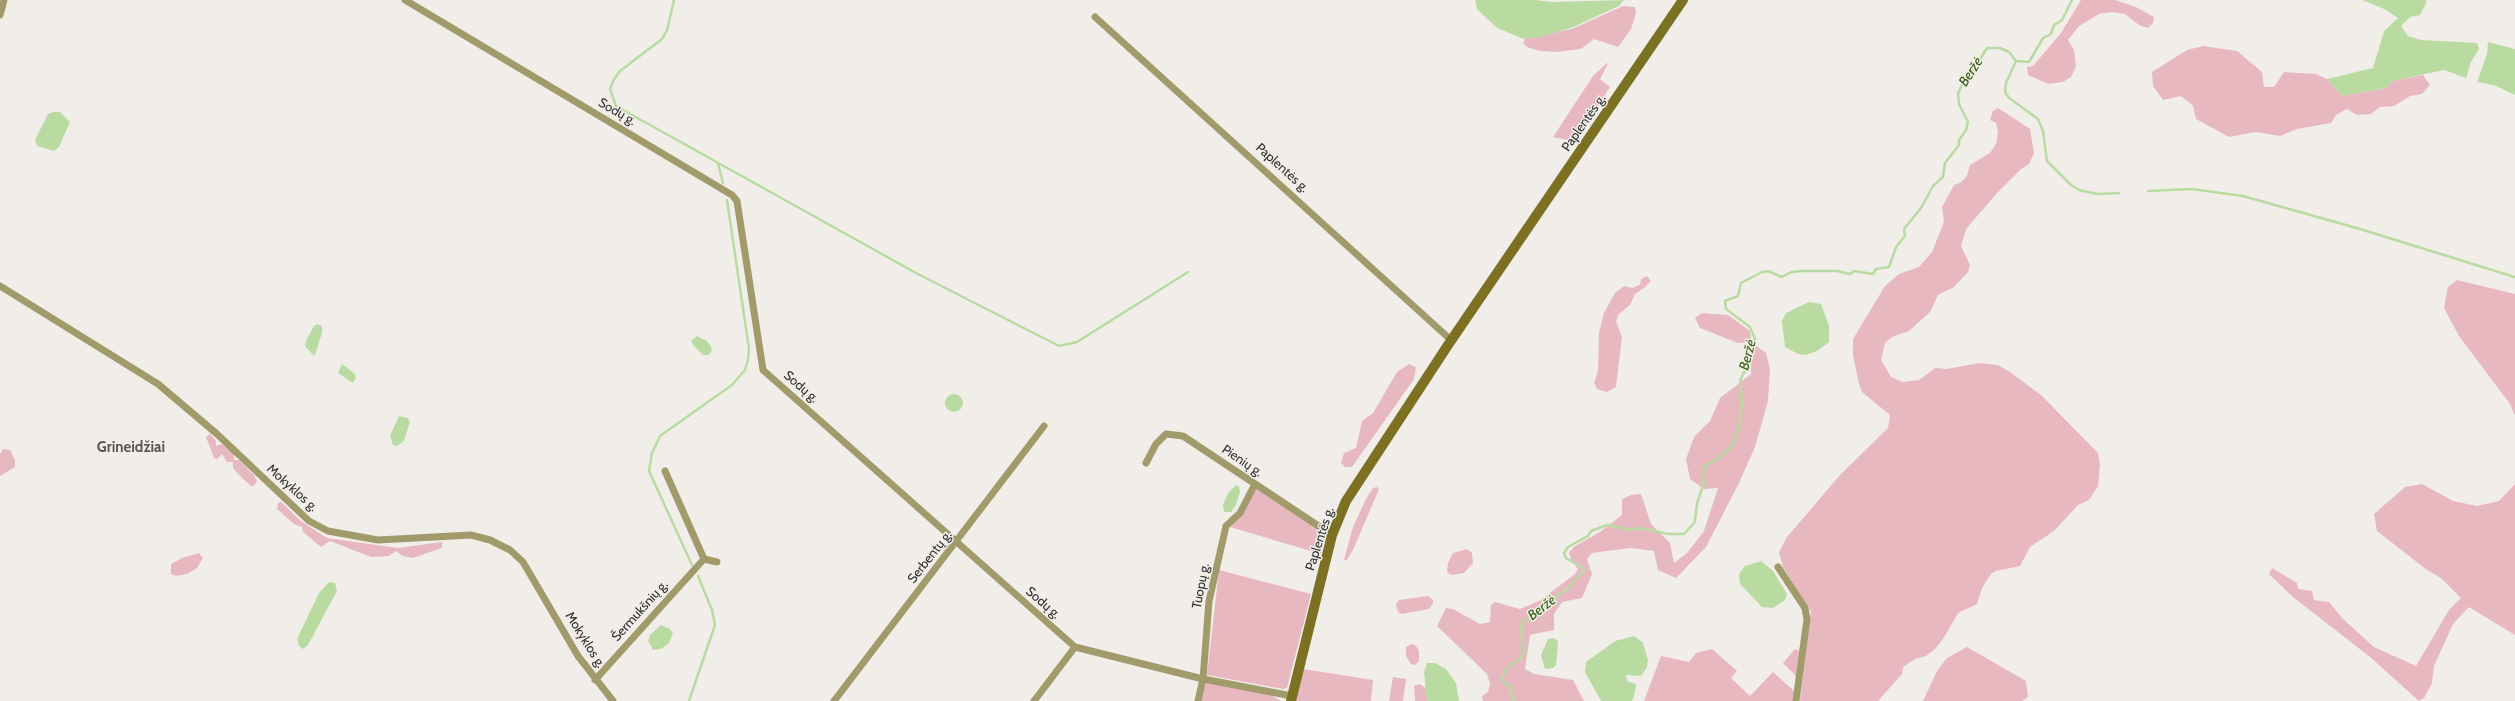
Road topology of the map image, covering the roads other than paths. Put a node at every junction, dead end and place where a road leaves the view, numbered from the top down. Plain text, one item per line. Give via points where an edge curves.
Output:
1 (4, 0) edge
2 (405, 0) edge
3 (1683, 0) edge
4 (0, 15) edge
5 (1095, 17) dead end
6 (1, 289) edge
7 (1451, 340) junction
8 (1044, 426) dead end
9 (1146, 463) dead end
10 (665, 471) dead end
11 (1255, 484) junction
12 (1332, 535) junction
13 (957, 542) junction
14 (704, 559) junction
15 (717, 562) dead end
16 (1778, 567) dead end
17 (1075, 647) junction
18 (1203, 679) junction
19 (595, 680) junction
20 (1292, 698) edge
21 (613, 701) edge
22 (834, 701) edge
23 (1034, 701) edge
24 (1198, 701) edge
25 (1796, 701) edge

1 - 4 street
2 - 13 street, Sodų g. via 732,195 737,201 763,370
3 - 7 main road, Paplentės g.
5 - 7 street, Paplentės g.
6 - 19 street, Mokyklos g. via 158,384 217,434 290,505 320,527 357,538 378,540 471,535 490,540 510,550 523,562 533,577 578,656
7 - 12 main road, Paplentės g. via 1359,479 1346,501
8 - 13 street, Serbentų g.
9 - 11 street, Pienių g. via 1156,444 1166,434 1175,434 1182,436
10 - 14 street
11 - 12 street, Pienių g.
11 - 18 street, Tuopų g. via 1240,513 1226,526 1209,601
12 - 20 main road, Paplentės g.
13 - 17 street, Sodų g.
13 - 22 street, Serbentų g.
14 - 15 street
14 - 19 street, Šermukšnių g.
16 - 25 street via 1805,608 1807,619
17 - 18 street, Sodų g.
17 - 23 street
18 - 20 street, Sodų g.
18 - 24 street, Tuopų g.
19 - 21 street, Mokyklos g.

